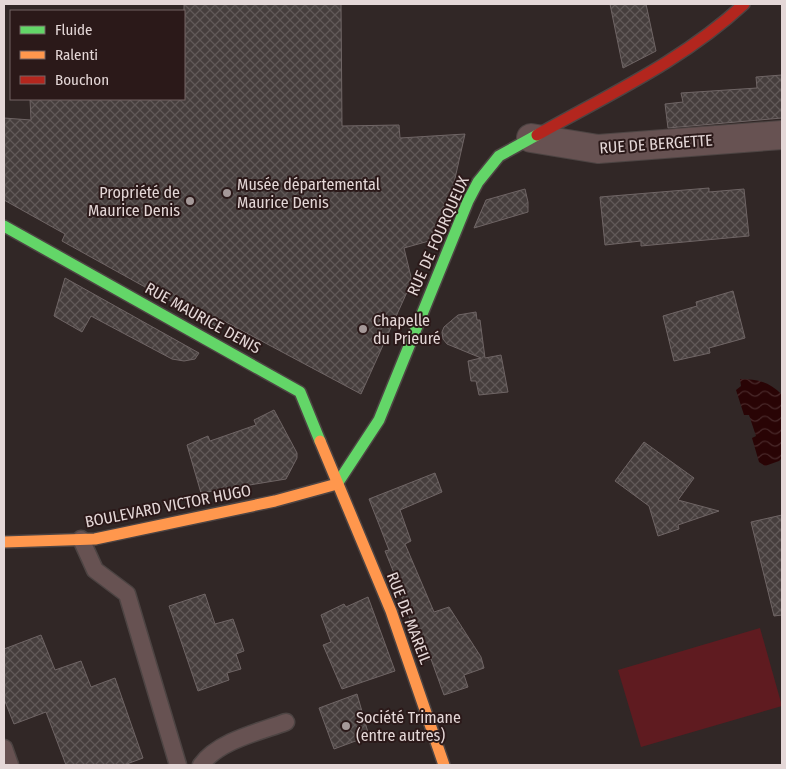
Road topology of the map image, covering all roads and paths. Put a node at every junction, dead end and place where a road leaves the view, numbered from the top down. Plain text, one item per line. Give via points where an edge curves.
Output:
1 (744, 4) edge
2 (782, 135) edge
3 (531, 138) junction
4 (4, 226) edge
5 (337, 484) junction
6 (81, 539) junction
7 (4, 542) edge
8 (286, 722) dead end
9 (4, 748) edge
10 (10, 765) edge
11 (179, 765) edge
12 (201, 765) edge
13 (444, 765) edge

1 - 3 main road, RUE DE FOURQUEUX via 667,63
2 - 3 street, RUE DE BERGETTE via 598,149
3 - 5 main road, RUE DE FOURQUEUX via 499,156 478,182 379,420
4 - 5 main road, RUE MAURICE DENIS via 300,392
5 - 6 main road, BOULEVARD VICTOR HUGO via 275,501 95,539
5 - 13 main road, RUE DE MAREIL via 391,612
6 - 7 main road, BOULEVARD VICTOR HUGO
6 - 11 lane via 95,570 127,594
8 - 12 lane via 224,746
9 - 10 lane

